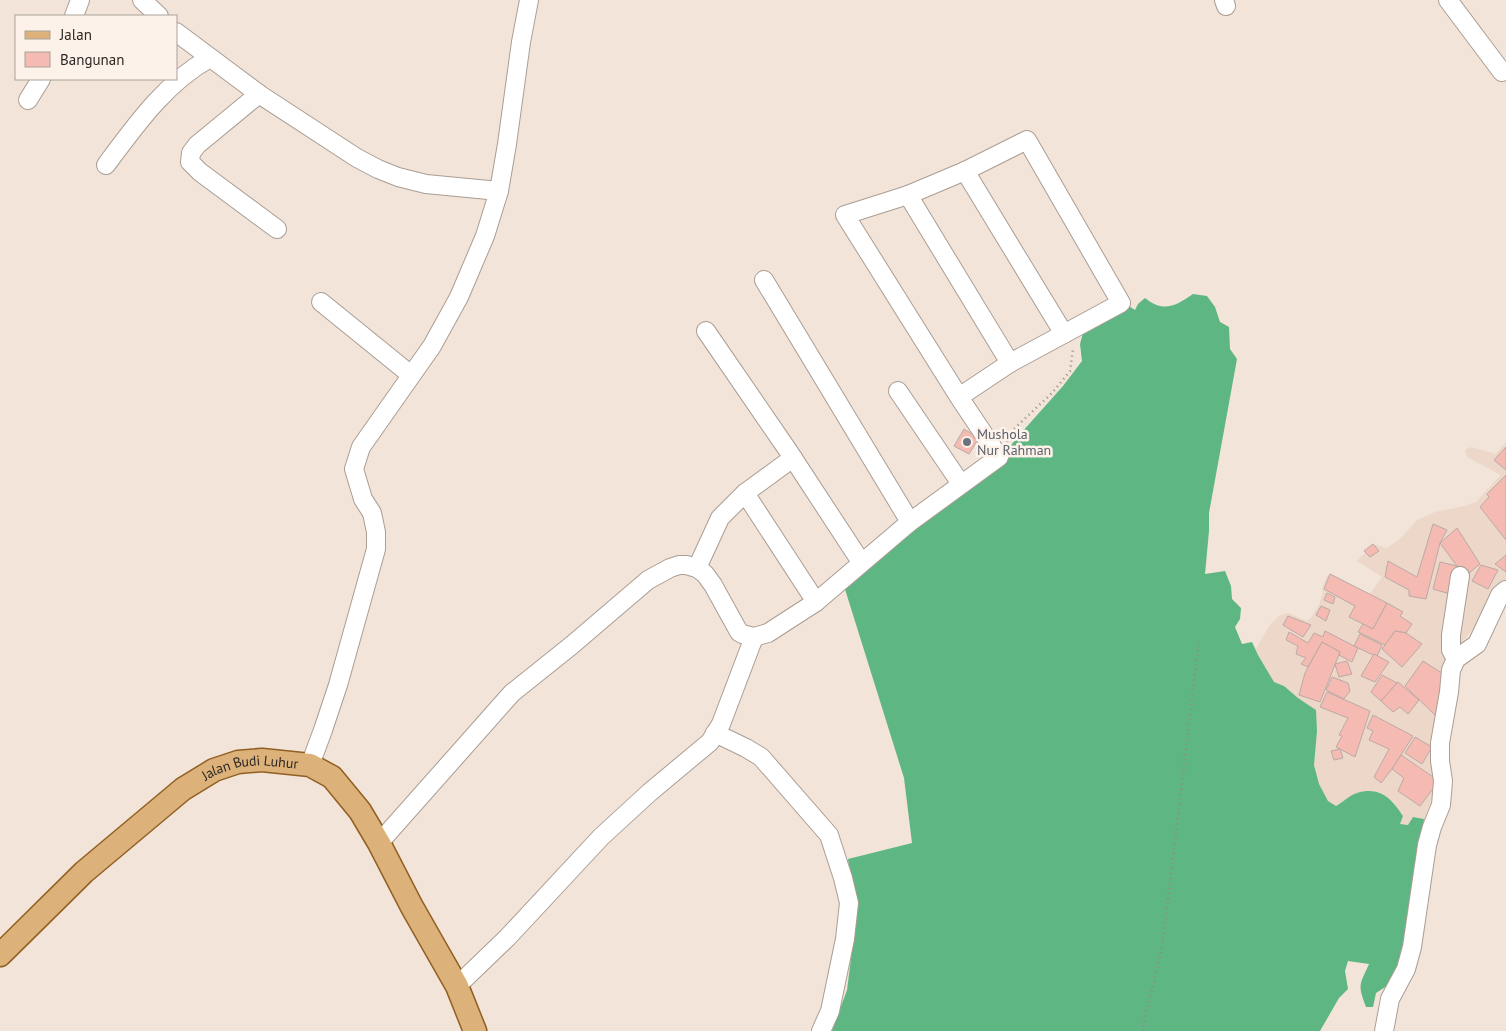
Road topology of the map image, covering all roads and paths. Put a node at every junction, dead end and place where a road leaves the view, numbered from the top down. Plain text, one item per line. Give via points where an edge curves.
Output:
1 (80, 0) edge
2 (142, 0) edge
3 (529, 0) edge
4 (1448, 0) edge
5 (74, 15) edge
6 (158, 15) edge
7 (178, 34) edge
8 (210, 58) junction
9 (1502, 72) dead end
10 (40, 80) edge
11 (259, 94) junction
12 (28, 100) dead end
13 (106, 165) dead end
14 (965, 171) junction
15 (499, 191) junction
16 (908, 195) junction
17 (276, 229) dead end
18 (764, 280) dead end
19 (321, 302) dead end
20 (706, 331) dead end
21 (1064, 334) junction
22 (1010, 363) junction
23 (412, 375) junction
24 (898, 391) dead end
25 (959, 397) junction
26 (999, 457) junction
27 (793, 458) junction
28 (961, 484) junction
29 (745, 493) junction
30 (910, 522) junction
31 (862, 562) junction
32 (698, 568) junction
33 (1460, 576) dead end
34 (1506, 590) edge
35 (816, 602) junction
36 (754, 637) junction
37 (1199, 640) dead end
38 (1456, 659) junction
39 (715, 733) junction
40 (310, 765) junction
41 (379, 843) junction
42 (0, 955) edge
43 (457, 986) junction
44 (475, 1031) edge
45 (821, 1031) edge
46 (1142, 1031) edge
47 (1384, 1031) edge

1 - 5 street
2 - 6 street
3 - 15 street
4 - 9 street
7 - 8 street
8 - 11 street
8 - 13 street via 175,84 135,127
10 - 12 street
11 - 15 street via 378,170 426,184
11 - 17 street via 198,145 191,153 190,162
14 - 16 street
14 - 21 street
14 - 21 street via 1027,140 1121,303
15 - 23 street via 485,236 459,297
16 - 22 street
16 - 25 street via 845,216
18 - 30 street
19 - 23 street
20 - 27 street
21 - 22 street
21 - 26 path via 1073,349 1070,370 1053,392 1015,428
22 - 25 street
23 - 40 street via 360,447 356,459 354,470 363,499 372,512 376,549 338,685
24 - 28 street
25 - 26 street
26 - 28 street
27 - 29 street
27 - 31 street
28 - 30 street
29 - 32 street via 720,518
29 - 35 street
30 - 31 street
31 - 35 street
32 - 36 street via 713,586 739,632
32 - 41 street via 679,565 648,580 512,693
33 - 38 street via 1451,635 1451,650
34 - 38 street via 1500,595 1477,644
35 - 36 street via 768,633
36 - 39 street
37 - 46 path via 1162,949
38 - 47 street via 1451,670 1440,743 1441,805 1427,845 1412,947 1406,969 1390,999
39 - 43 street via 710,742 601,837 507,938
39 - 45 street via 760,757 829,834 848,903 846,940 830,1011
40 - 41 main road, Jalan Budi Luhur via 332,777 360,811
40 - 42 main road, Jalan Budi Luhur via 262,760 238,762 214,770 183,789 84,872
41 - 43 main road, Jalan Budi Luhur
43 - 44 main road, Jalan Budi Luhur

